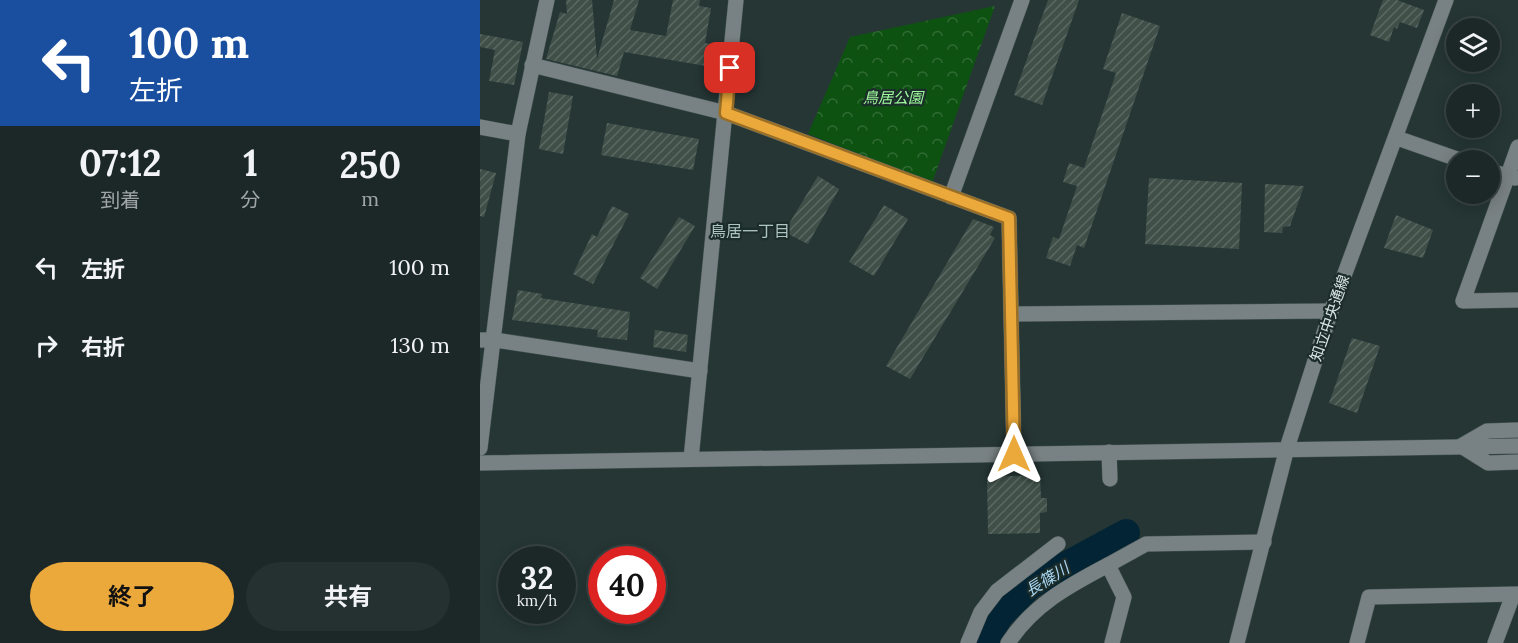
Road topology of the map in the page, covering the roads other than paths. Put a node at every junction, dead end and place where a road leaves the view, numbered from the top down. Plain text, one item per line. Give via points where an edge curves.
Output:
1 (547, 0) edge
2 (736, 0) edge
3 (1022, 0) edge
4 (1446, 0) edge
5 (532, 65) junction
6 (726, 113) junction
7 (480, 127) edge
8 (518, 134) junction
9 (1397, 138) junction
10 (1518, 147) edge
11 (1446, 155) edge
12 (1513, 178) edge
13 (951, 197) junction
14 (1518, 300) edge
15 (1331, 311) junction
16 (1013, 314) junction
17 (488, 340) edge
18 (700, 371) junction
19 (1518, 430) edge
20 (1518, 446) edge
21 (1461, 447) junction
22 (480, 448) edge
23 (1287, 448) junction
24 (1109, 452) junction
25 (1014, 454) junction
26 (691, 459) junction
27 (1518, 462) edge
28 (480, 463) edge
29 (1110, 479) dead end
30 (1263, 542) junction
31 (1058, 544) dead end
32 (1108, 565) junction
33 (1515, 595) edge
34 (968, 643) edge
35 (1008, 643) edge
36 (1112, 643) edge
37 (1237, 643) edge
38 (1357, 643) edge
39 (1495, 643) edge

1 - 5 street
2 - 6 street
3 - 13 street
4 - 9 street, 知立中央通線
5 - 6 street
5 - 8 street
6 - 13 street
6 - 18 street
7 - 8 street
8 - 17 street
9 - 11 street
9 - 15 street, 知立中央通線
10 - 12 street
12 - 14 street via 1463,301
13 - 16 street via 1009,218
15 - 16 street
15 - 23 street, 知立中央通線
16 - 25 street
17 - 18 street
17 - 22 street
18 - 26 street
19 - 21 street via 1487,431
20 - 21 street
21 - 23 street
21 - 27 street via 1488,463
23 - 24 street
23 - 30 street, 知立中央通線
24 - 25 street
24 - 29 street
25 - 26 street
26 - 28 street
30 - 32 street via 1146,544
30 - 37 street, 知立中央通線
31 - 34 street via 997,591 981,612
32 - 35 street via 1040,605
32 - 36 street via 1124,597
33 - 38 street via 1369,597
33 - 39 street

